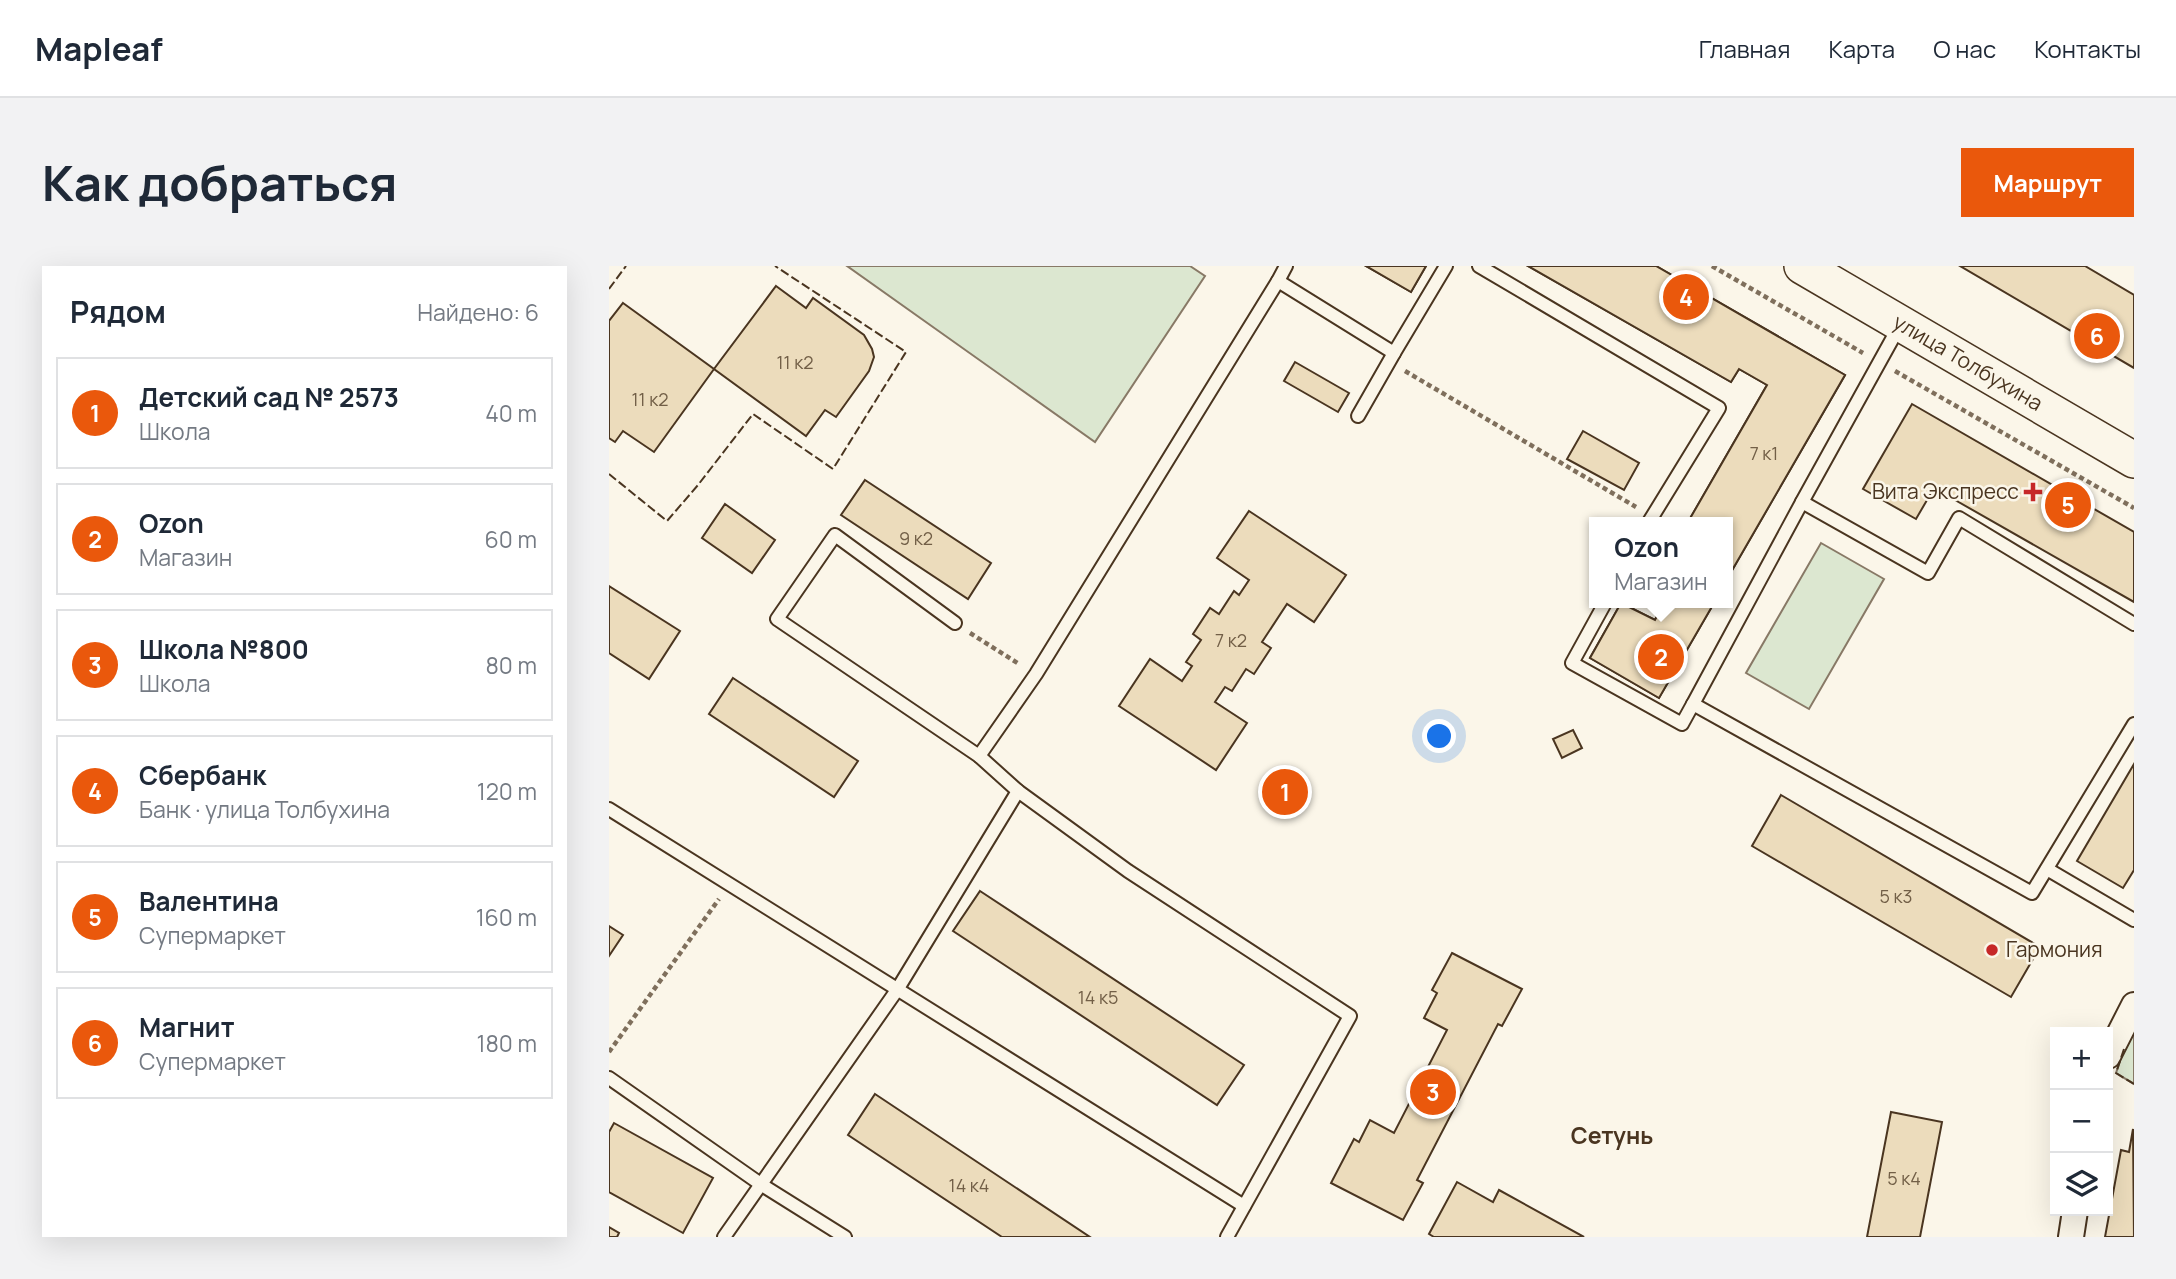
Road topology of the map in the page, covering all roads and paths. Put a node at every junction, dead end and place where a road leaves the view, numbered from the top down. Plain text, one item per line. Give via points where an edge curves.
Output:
1 (1286, 266) edge
2 (1446, 266) edge
3 (1479, 266) edge
4 (1712, 266) edge
5 (1802, 266) edge
6 (1278, 281) junction
7 (1901, 323) junction
8 (1392, 357) junction
9 (1879, 362) junction
10 (1359, 416) dead end
11 (2134, 460) edge
12 (1802, 502) junction
13 (2134, 508) edge
14 (1648, 517) edge
15 (1652, 517) edge
16 (1602, 608) edge
17 (955, 623) joint
18 (2134, 624) edge
19 (1036, 674) junction
20 (1693, 704) junction
21 (2134, 724) edge
22 (979, 756) junction
23 (1018, 791) junction
24 (609, 810) edge
25 (2047, 869) junction
26 (729, 885) junction
27 (2134, 920) edge
28 (897, 990) junction
29 (2134, 1004) edge
30 (2113, 1046) edge
31 (609, 1052) edge
32 (609, 1079) edge
33 (762, 1185) junction
34 (1244, 1206) junction
35 (2074, 1216) edge
36 (724, 1237) edge
37 (845, 1237) edge
38 (1227, 1237) edge
39 (2071, 1237) edge

1 - 6 lane
2 - 8 lane
3 - 15 lane via 1719,408
4 - 9 path
5 - 7 main road, улица Толбухина
6 - 8 lane
6 - 19 lane
7 - 9 lane
7 - 11 main road, улица Толбухина
8 - 10 lane
8 - 14 path
9 - 12 lane
9 - 13 path
12 - 18 lane via 1928,573 1959,518
12 - 20 lane
16 - 20 lane via 1572,663 1682,724
17 - 19 path
17 - 22 lane via 835,535 777,619
19 - 22 lane
20 - 25 lane via 2032,893
21 - 25 lane
22 - 23 lane
23 - 28 lane
23 - 34 lane via 1128,872 1350,1016
24 - 26 lane
25 - 27 lane
26 - 28 lane
26 - 31 path
28 - 33 lane
28 - 34 lane
29 - 30 street
32 - 33 lane
33 - 36 lane
33 - 37 lane
34 - 38 lane
35 - 39 street

